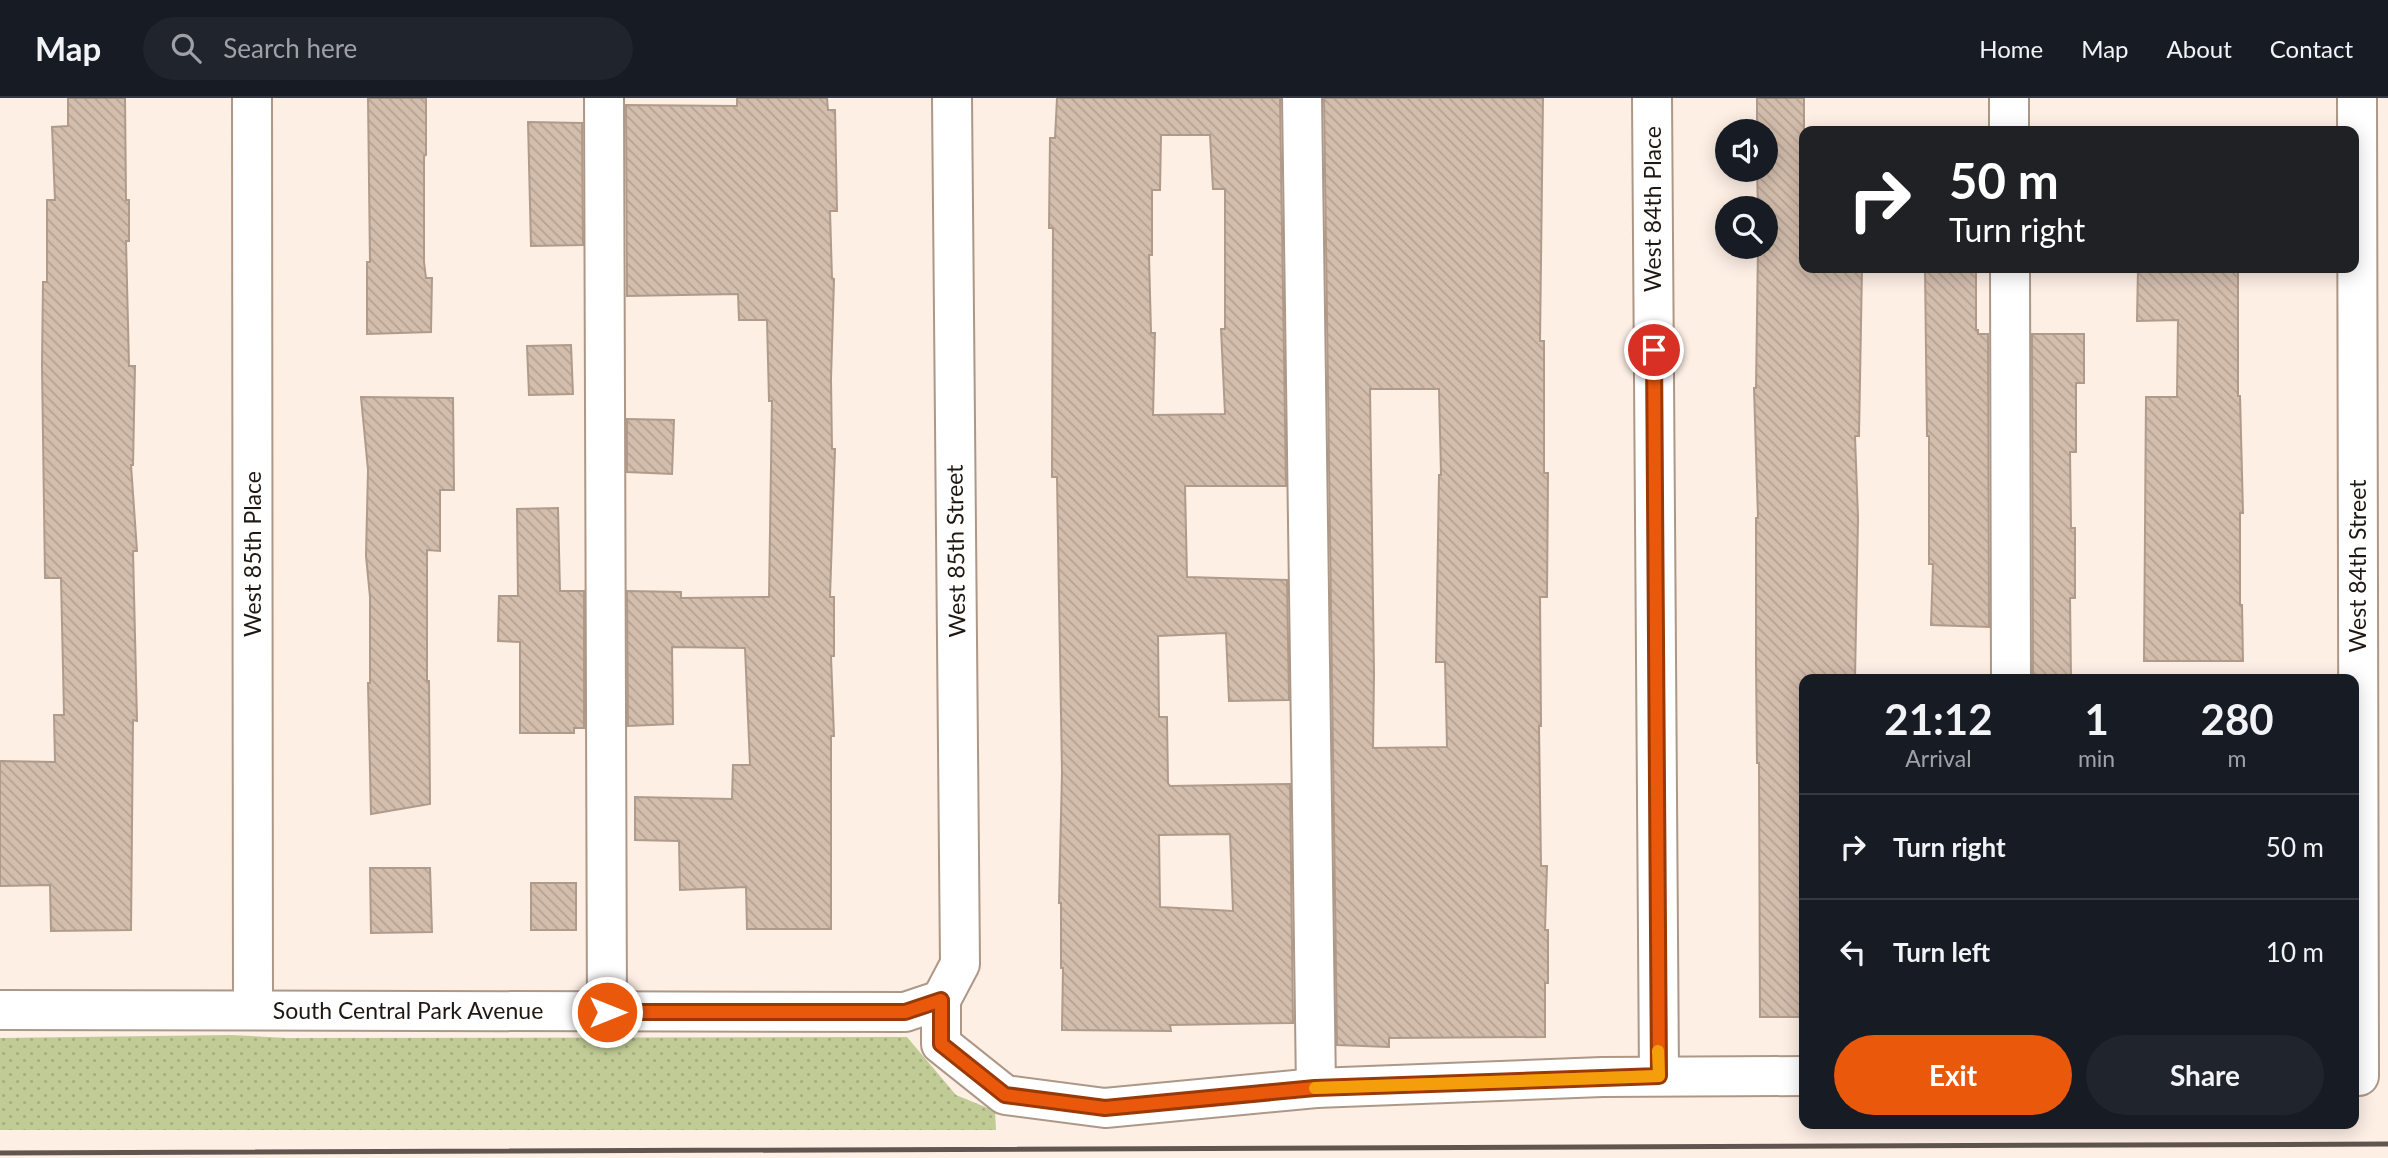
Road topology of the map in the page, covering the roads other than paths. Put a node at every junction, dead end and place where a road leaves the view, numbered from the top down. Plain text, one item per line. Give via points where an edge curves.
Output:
1 (252, 98) edge
2 (604, 98) edge
3 (951, 98) edge
4 (1302, 98) edge
5 (1652, 98) edge
6 (2009, 98) edge
7 (2357, 98) edge
8 (2009, 126) edge
9 (2357, 126) edge
10 (2010, 273) edge
11 (2359, 273) edge
12 (2011, 674) edge
13 (941, 1000) junction
14 (0, 1010) edge
15 (253, 1010) junction
16 (607, 1012) junction
17 (1659, 1076) junction
18 (1799, 1076) edge
19 (2367, 1076) edge
20 (1315, 1088) junction

1 - 15 street, West 85th Place
2 - 16 street
3 - 13 street, West 85th Street via 960,964
4 - 20 street
5 - 17 street, West 84th Place
6 - 8 street
7 - 9 street, West 84th Street
10 - 12 street
11 - 19 street, West 84th Street
13 - 16 street, South Central Park Avenue via 905,1012
13 - 20 street via 941,1044 1005,1095 1105,1108
14 - 15 street, South Central Park Avenue
15 - 16 street, South Central Park Avenue
17 - 18 street
17 - 20 street

